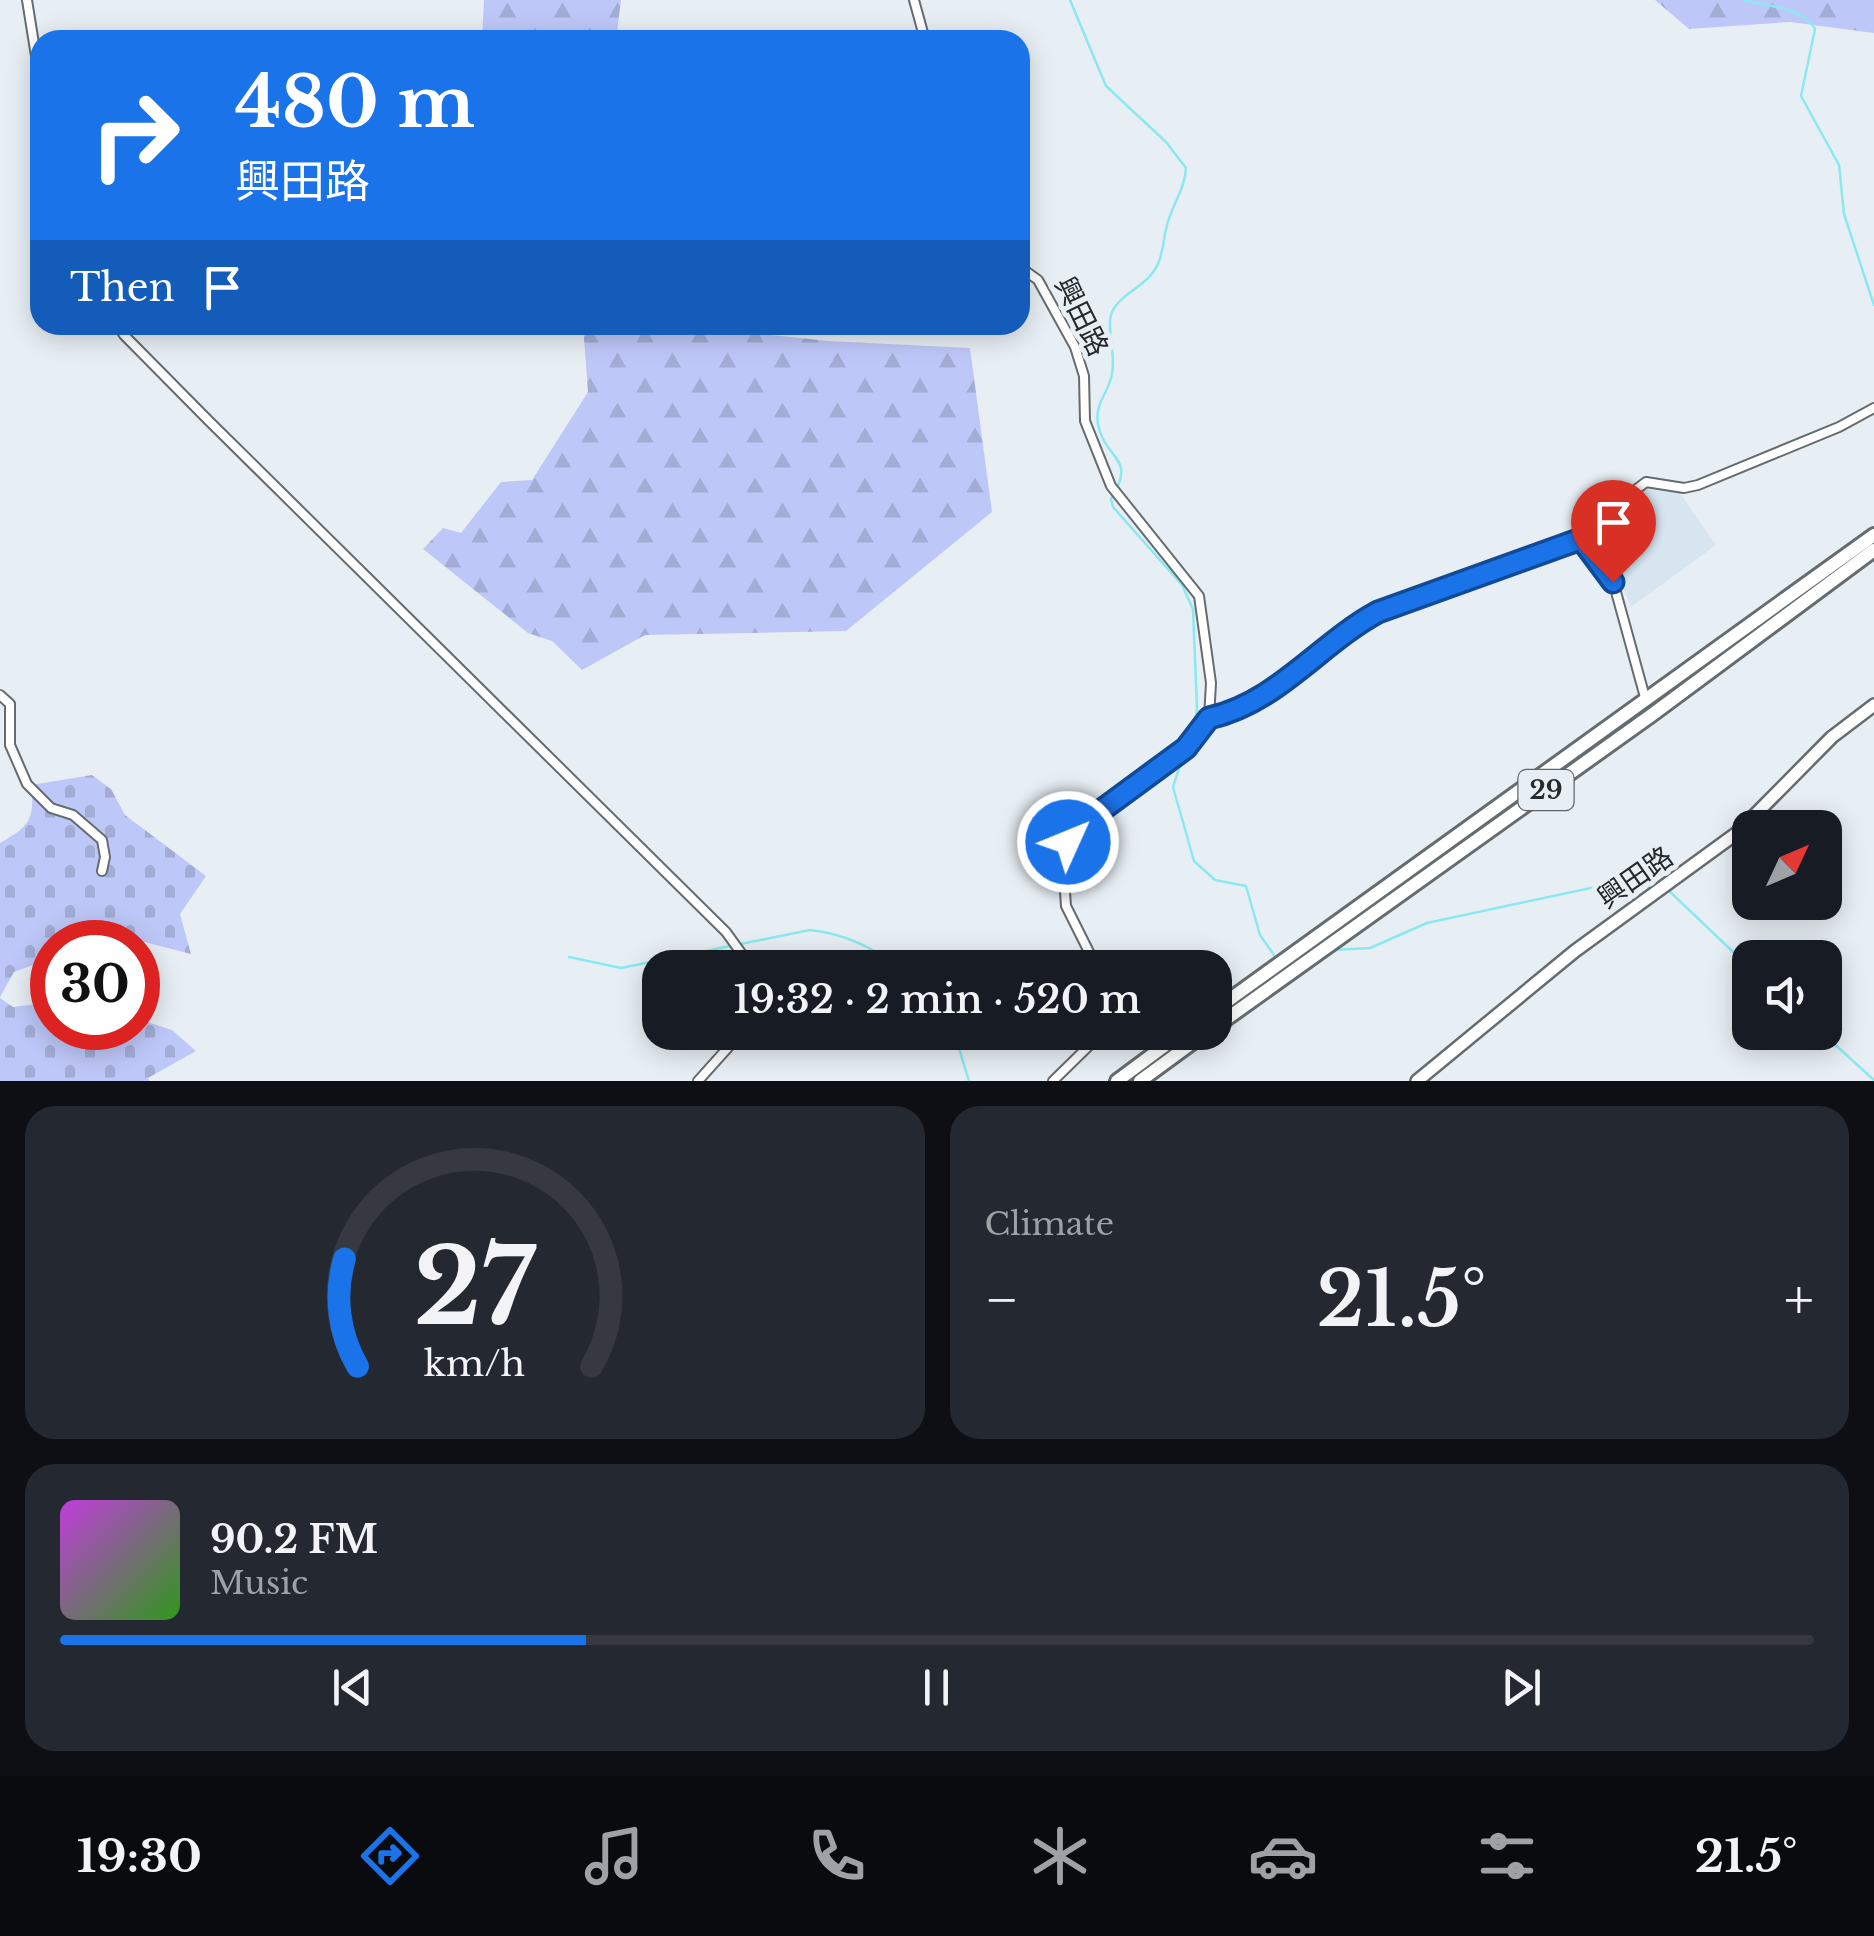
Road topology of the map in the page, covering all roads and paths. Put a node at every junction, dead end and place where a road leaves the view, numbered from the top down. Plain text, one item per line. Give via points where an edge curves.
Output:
1 (27, 0) edge
2 (914, 0) edge
3 (32, 30) edge
4 (922, 30) edge
5 (1030, 274) edge
6 (124, 335) edge
7 (1874, 408) edge
8 (1874, 534) edge
9 (1581, 539) junction
10 (1874, 550) edge
11 (0, 695) edge
12 (1874, 705) edge
13 (1649, 708) junction
14 (1209, 718) junction
15 (102, 871) dead end
16 (741, 950) edge
17 (1088, 950) edge
18 (1232, 998) edge
19 (1232, 1015) edge
20 (726, 1050) edge
21 (1085, 1050) edge
22 (1159, 1050) edge
23 (1182, 1050) edge
24 (698, 1081) edge
25 (1052, 1081) edge
26 (1117, 1081) edge
27 (1140, 1081) edge
28 (1417, 1081) edge

1 - 3 street
2 - 4 street
5 - 14 street, 興田路 via 1075,347 1084,376 1084,421 1111,486 1199,596
6 - 16 street
7 - 9 street via 1698,485 1638,485 1583,530
8 - 13 main road, 29
9 - 13 street via 1613,582
9 - 14 street via 1378,612 1262,698
10 - 13 main road, 29
11 - 15 street via 10,704 10,746 27,784 102,840
12 - 28 street, 興田路 via 1832,737 1737,833 1575,951
13 - 18 main road, 29
13 - 19 main road, 29
14 - 17 street via 1186,748 1069,840 1063,892
20 - 24 street
21 - 25 street
22 - 26 main road
23 - 27 main road

